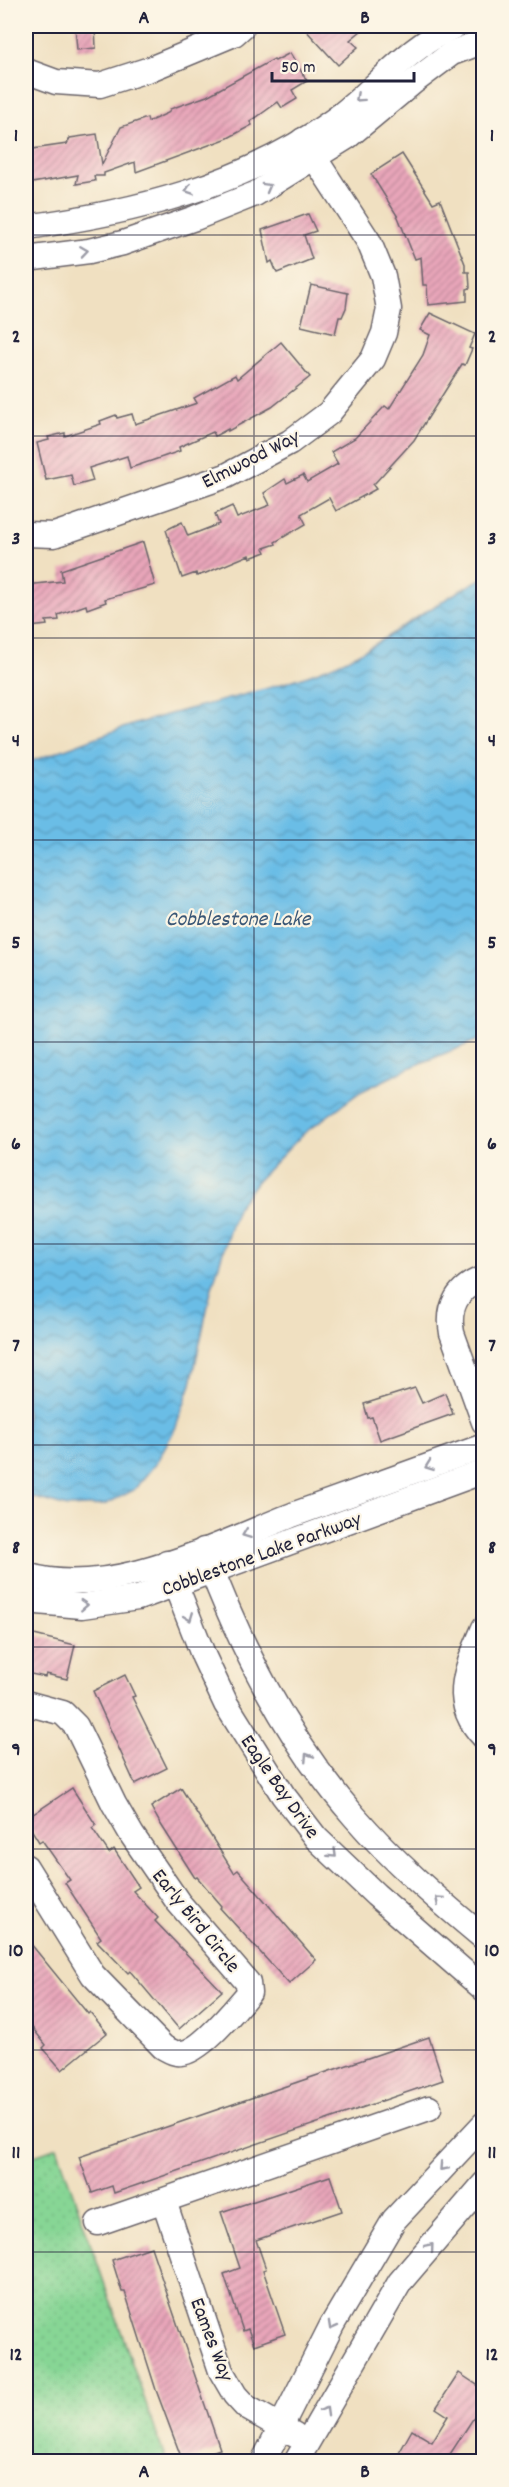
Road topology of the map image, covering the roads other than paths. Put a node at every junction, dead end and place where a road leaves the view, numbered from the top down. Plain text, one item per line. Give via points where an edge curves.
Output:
1 (243, 26) edge
2 (455, 26) edge
3 (483, 41) edge
4 (26, 71) edge
5 (309, 149) junction
6 (26, 227) edge
7 (26, 259) edge
8 (26, 534) edge
9 (483, 1278) edge
10 (483, 1422) edge
11 (483, 1446) edge
12 (483, 1471) edge
13 (208, 1561) junction
14 (167, 1563) junction
15 (177, 1585) junction
16 (30, 1589) edge
17 (483, 1628) edge
18 (26, 1703) edge
19 (483, 1737) edge
20 (26, 1867) edge
21 (483, 1938) edge
22 (483, 1989) edge
23 (429, 2108) dead end
24 (483, 2124) edge
25 (483, 2184) edge
26 (164, 2201) junction
27 (98, 2223) dead end
28 (280, 2426) junction
29 (301, 2452) edge
30 (263, 2462) edge

1 - 4 street via 234,34 100,86 56,82
2 -> 5 street via 413,50 335,120
3 - 5 street via 452,53 347,137
5 -> 6 street via 157,201 86,219
7 -> 5 street via 123,243 195,218 255,194
5 - 8 street, Elmwood Way via 369,242 383,276 389,309 373,359 329,413 290,442 226,476 54,535
9 - 10 street via 469,1283 458,1295 451,1325
11 -> 13 street, Cobblestone Lake Parkway via 296,1514
12 - 13 street, Cobblestone Lake Parkway
13 - 14 street, Cobblestone Lake Parkway
13 - 15 street, Cobblestone Lake Parkway
21 -> 13 street, Eagle Bay Drive via 406,1871 314,1767 259,1678
14 - 15 street, Eagle Bay Drive
14 - 16 street, Cobblestone Lake Parkway via 132,1575
16 -> 15 street, Cobblestone Lake Parkway via 82,1606 138,1598
15 -> 22 street, Eagle Bay Drive via 226,1704 283,1795 316,1838
17 - 19 street via 463,1686 469,1718
18 - 20 street, Early Bird Circle via 63,1713 76,1726 132,1835 178,1902 248,1983 249,1994 197,2046 173,2053 93,1975
23 - 26 street
24 -> 28 street via 394,2220 332,2325
29 -> 25 street via 400,2283
26 - 27 street
26 - 28 street, Eames Way via 221,2371 246,2407
28 - 29 street, Eames Way
28 - 30 street

